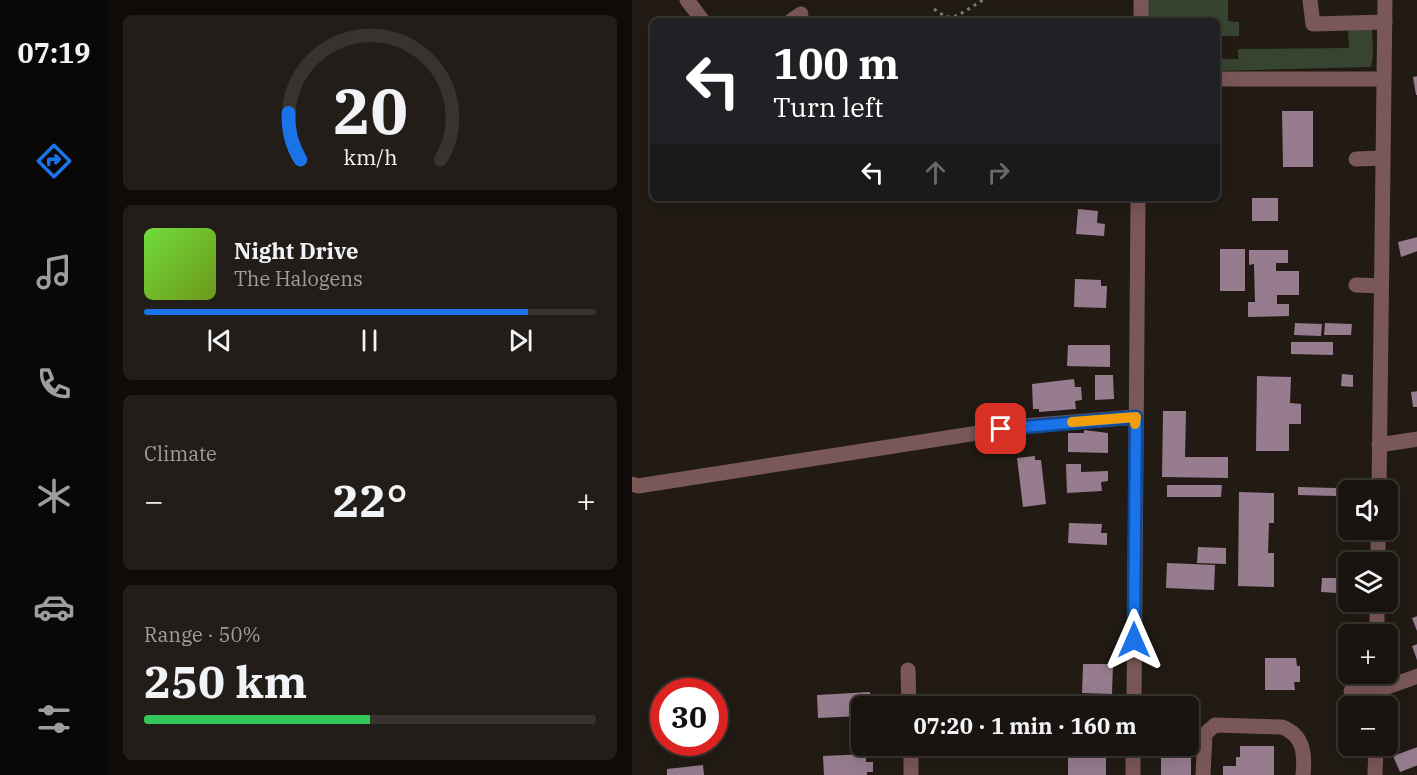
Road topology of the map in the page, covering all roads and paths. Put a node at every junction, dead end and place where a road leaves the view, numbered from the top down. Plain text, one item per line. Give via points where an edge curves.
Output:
1 (687, 0) edge
2 (983, 0) edge
3 (1141, 0) edge
4 (1310, 0) edge
5 (1385, 0) edge
6 (934, 9) dead end
7 (701, 18) edge
8 (1141, 18) edge
9 (1385, 22) junction
10 (1220, 79) edge
11 (1384, 79) junction
12 (1382, 158) junction
13 (1356, 159) dead end
14 (1138, 201) edge
15 (1356, 285) dead end
16 (1380, 286) junction
17 (1136, 417) junction
18 (1418, 439) edge
19 (1379, 445) junction
20 (1379, 480) edge
21 (634, 487) edge
22 (908, 670) dead end
23 (1418, 676) edge
24 (1350, 691) dead end
25 (909, 696) edge
26 (1134, 696) edge
27 (1366, 696) edge
28 (1381, 696) edge
29 (911, 756) edge
30 (1133, 756) edge
31 (1376, 756) edge
32 (911, 775) edge
33 (1133, 775) edge
34 (1203, 775) edge
35 (1303, 775) edge
36 (1375, 775) edge

1 - 7 street
2 - 6 path via 957,16 946,17
3 - 8 street
4 - 9 street via 1313,24
5 - 9 street
9 - 11 street
10 - 11 street
11 - 12 street
12 - 13 street
12 - 16 street
14 - 17 street
15 - 16 street
16 - 19 street
17 - 21 street via 1023,426
17 - 26 street
18 - 19 street
19 - 20 street
22 - 25 street
23 - 28 street
24 - 27 street
29 - 32 street
30 - 33 street
31 - 36 street
34 - 35 street via 1205,734 1215,725 1292,730 1305,755

